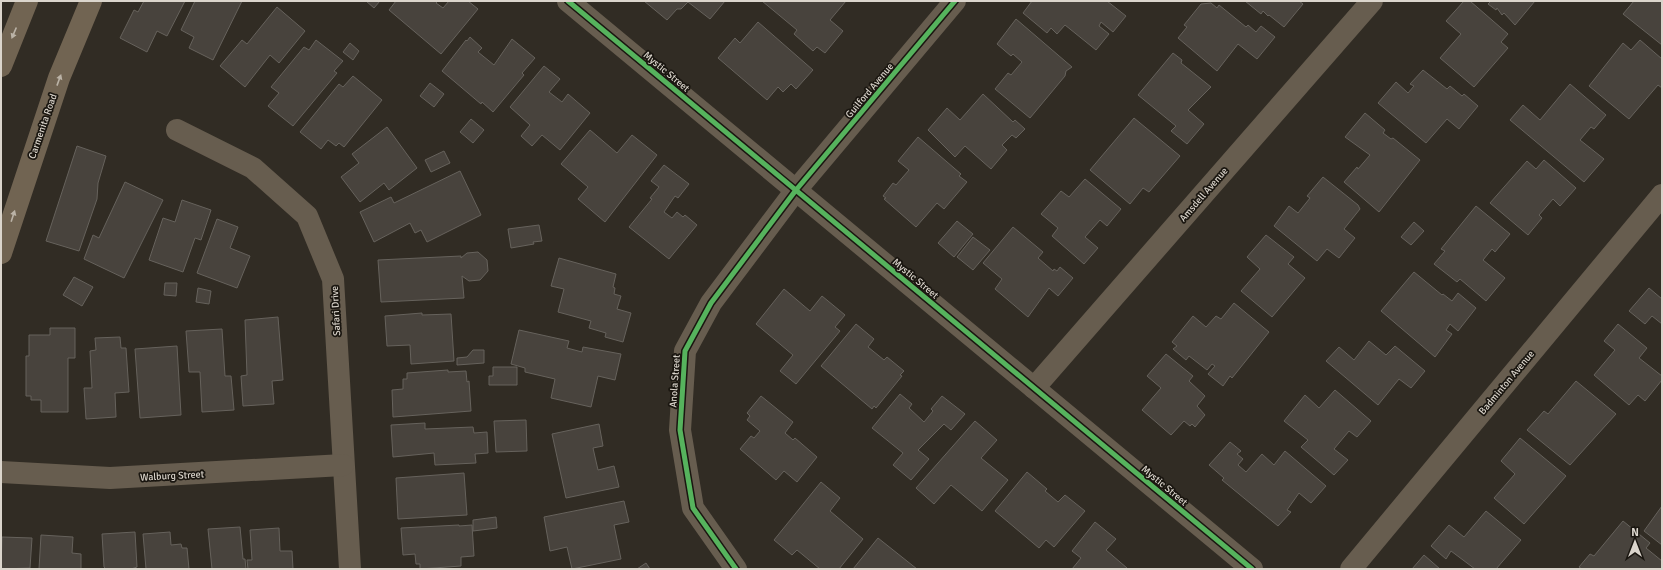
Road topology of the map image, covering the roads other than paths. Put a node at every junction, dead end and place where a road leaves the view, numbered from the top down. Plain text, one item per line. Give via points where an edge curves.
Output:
1 (27, 1) edge
2 (91, 1) edge
3 (568, 1) edge
4 (955, 1) edge
5 (1372, 1) edge
6 (1, 66) edge
7 (177, 130) dead end
8 (796, 190) junction
9 (1662, 195) edge
10 (1, 253) edge
11 (1034, 388) junction
12 (343, 466) junction
13 (1, 472) edge
14 (350, 569) edge
15 (736, 569) edge
16 (1252, 569) edge
17 (1351, 569) edge

1 -> 6 main road
10 -> 2 main road, Carmenita Road via 59,78
3 - 8 street, Mystic Street
4 - 8 street, Guilford Avenue
5 - 11 street, Amsdell Avenue
7 - 12 street, Safari Drive via 253,168 307,216 333,278
8 - 11 street, Mystic Street
8 - 15 street, Anola Street via 711,303 685,351 680,430 693,508
9 - 17 street, Badminton Avenue
11 - 16 street, Mystic Street
12 - 13 street, Walburg Street via 110,478
12 - 14 street, Safari Drive

